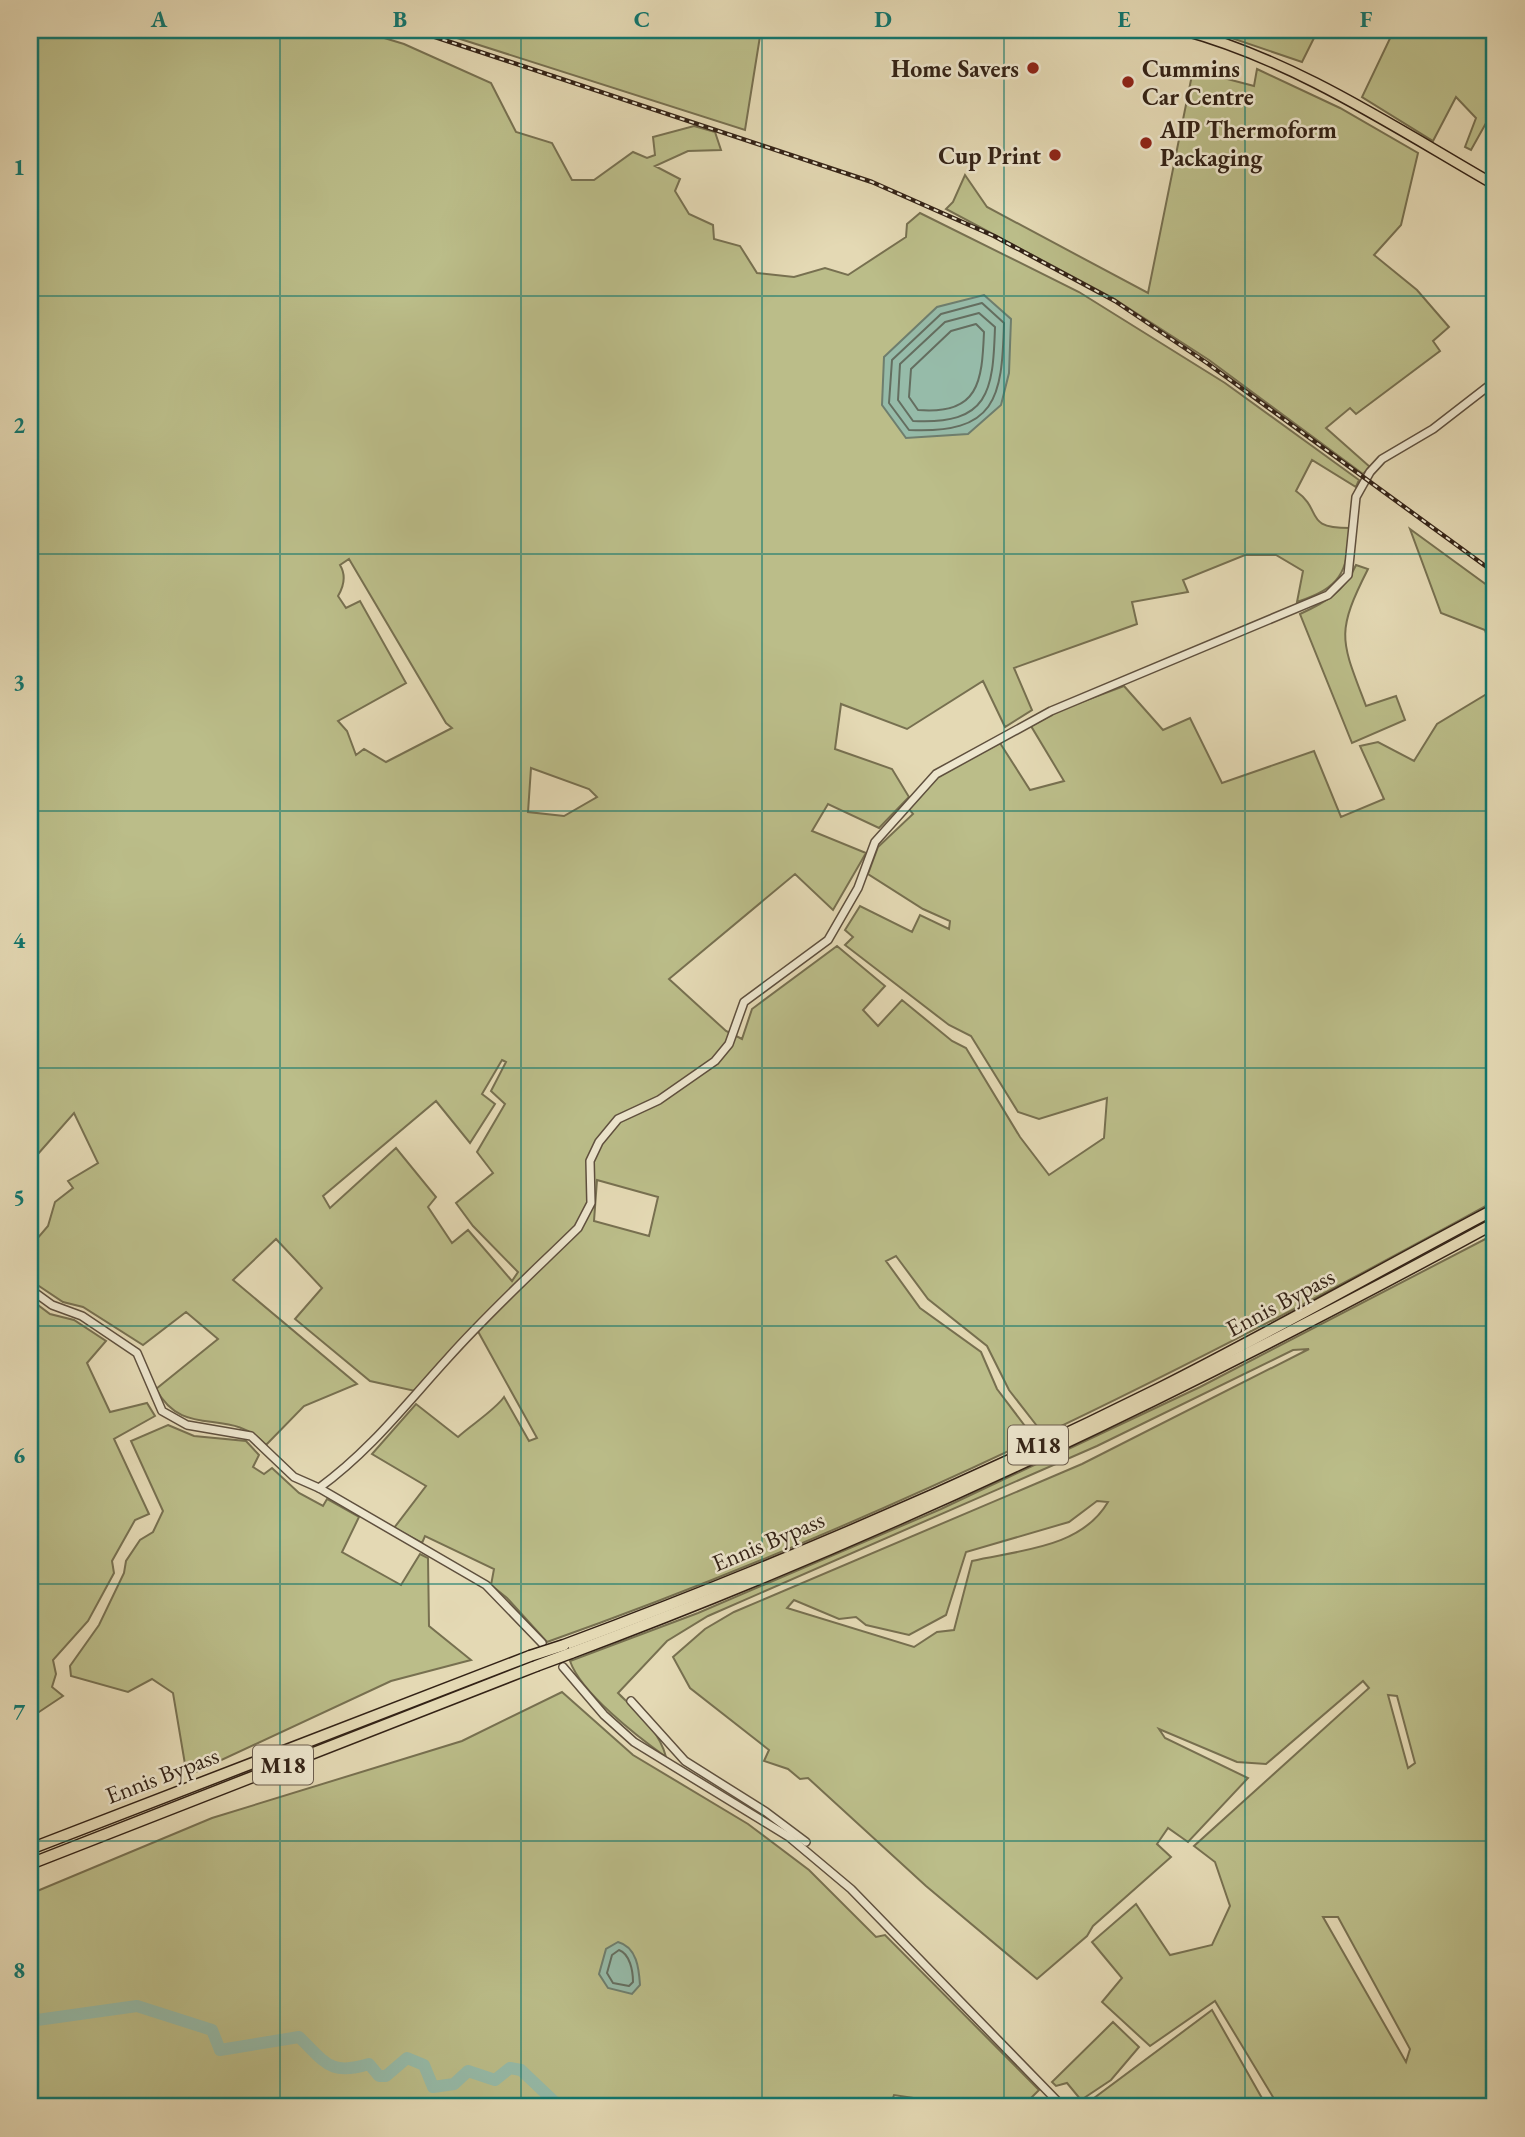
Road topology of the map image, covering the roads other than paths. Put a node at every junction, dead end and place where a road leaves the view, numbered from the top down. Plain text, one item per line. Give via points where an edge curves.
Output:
1 (1182, 30) edge
2 (1495, 186) edge
3 (1495, 381) edge
4 (1495, 1209) edge
5 (1495, 1223) edge
6 (30, 1289) edge
7 (319, 1488) junction
8 (542, 1643) dead end
9 (567, 1649) junction
10 (563, 1667) dead end
11 (631, 1701) dead end
12 (678, 1754) junction
13 (669, 1766) junction
14 (766, 1812) junction
15 (761, 1821) junction
16 (806, 1842) dead end
17 (30, 1849) edge
18 (30, 1864) edge
19 (1063, 2107) edge

1 - 2 main road via 1261,55 1305,76
3 - 7 street via 1370,472 1356,497 1348,575 1328,595 1051,711 936,774 875,842 858,888 828,940 744,1002 729,1044 715,1061 659,1100 618,1119 590,1161 591,1203 578,1228 450,1356 387,1428
4 - 9 highway, Ennis Bypass / M18 via 1278,1328 1035,1447
5 - 9 highway, Ennis Bypass / M18 via 1250,1354 952,1496 672,1615
6 - 7 street via 52,1305 82,1316 137,1353 162,1411 187,1425 251,1436 294,1477
7 - 8 street via 486,1585
9 - 17 highway, Ennis Bypass / M18, bridge via 530,1656
9 - 18 highway, Ennis Bypass / M18, bridge via 537,1666
10 - 13 street via 604,1714
11 - 12 street
12 - 13 street
12 - 14 street
13 - 15 street
14 - 15 street
14 - 16 street
15 - 19 street via 789,1837 850,1888

